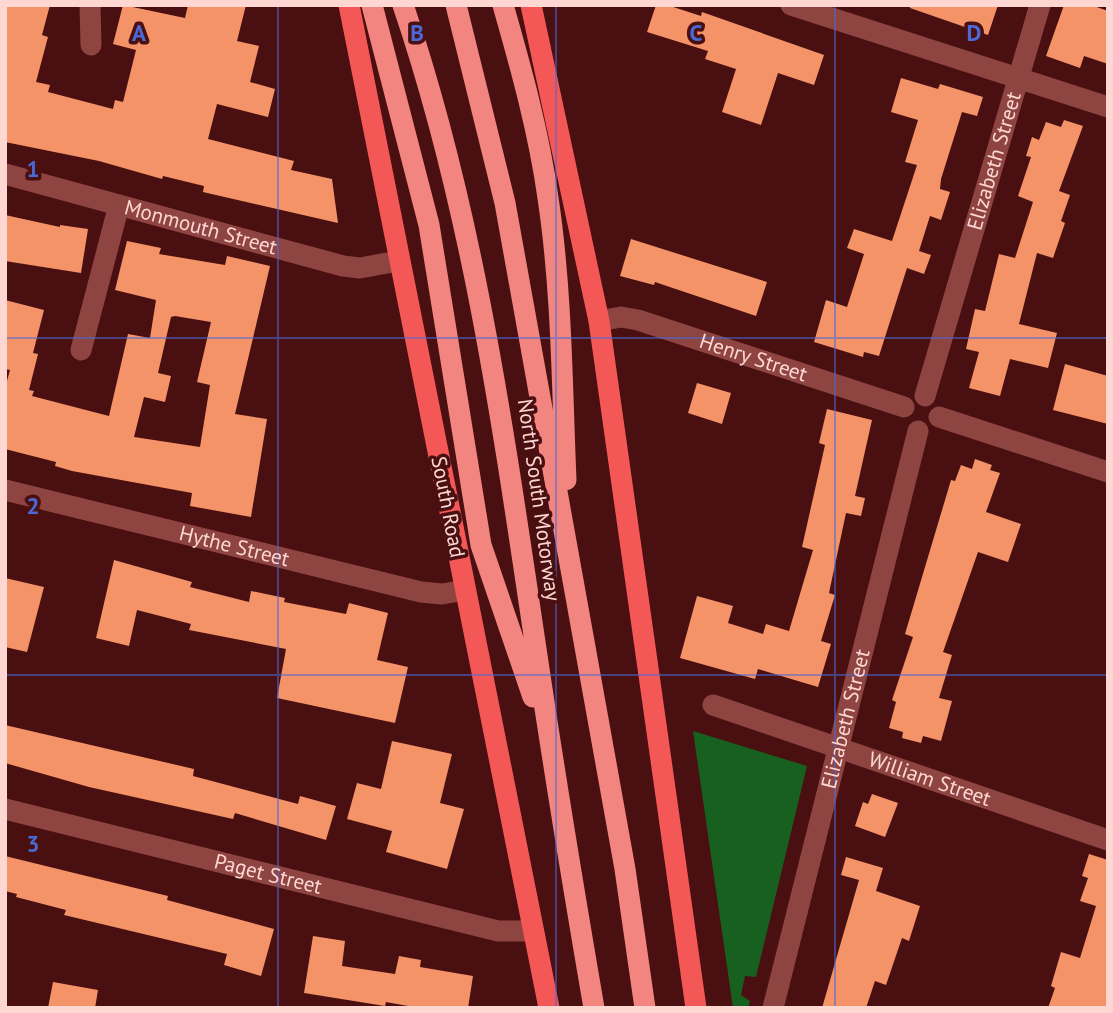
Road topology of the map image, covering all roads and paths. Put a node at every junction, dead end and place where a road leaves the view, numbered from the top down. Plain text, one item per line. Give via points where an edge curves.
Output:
1 (90, 5) edge
2 (349, 5) edge
3 (372, 5) edge
4 (403, 5) edge
5 (456, 5) edge
6 (503, 5) edge
7 (531, 5) edge
8 (791, 5) edge
9 (1040, 5) edge
10 (91, 45) dead end
11 (1017, 77) junction
12 (1108, 107) edge
13 (5, 174) edge
14 (119, 205) junction
15 (398, 261) junction
16 (599, 321) junction
17 (80, 350) dead end
18 (925, 396) junction
19 (904, 407) junction
20 (939, 417) junction
21 (918, 431) junction
22 (1108, 472) edge
23 (5, 490) edge
24 (570, 553) junction
25 (465, 590) junction
26 (713, 705) dead end
27 (550, 746) junction
28 (837, 748) junction
29 (5, 809) edge
30 (1108, 840) edge
31 (533, 931) junction
32 (549, 1008) edge
33 (594, 1008) edge
34 (645, 1008) edge
35 (696, 1008) edge
36 (773, 1008) edge

1 - 10 street
2 - 15 main road, South Road
3 - 27 highway via 429,225 481,545
4 - 27 highway, North South Motorway via 440,119 499,398
5 - 24 highway, North South Motorway via 505,203
6 - 24 highway via 548,196 558,289
7 - 16 main road
8 - 11 street
9 - 11 street, Elizabeth Street
11 - 12 street
11 - 18 street, Elizabeth Street
13 - 14 street, Monmouth Street
14 - 15 street, Monmouth Street via 343,266 373,267
14 - 17 street
15 - 25 main road, South Road
16 - 19 street, Henry Street via 638,320
16 - 35 main road
18 - 19 street via 910,399
18 - 20 street via 938,406
19 - 21 street via 907,424
20 - 21 street via 928,430
20 - 22 street
21 - 28 street, Elizabeth Street
23 - 25 street, Hythe Street via 421,592
24 - 34 highway, North South Motorway
25 - 31 main road, South Road
26 - 28 street, William Street
27 - 33 highway, North South Motorway
28 - 30 street, William Street
28 - 36 street, Elizabeth Street
29 - 31 street, Paget Street via 498,931
31 - 32 main road, South Road

